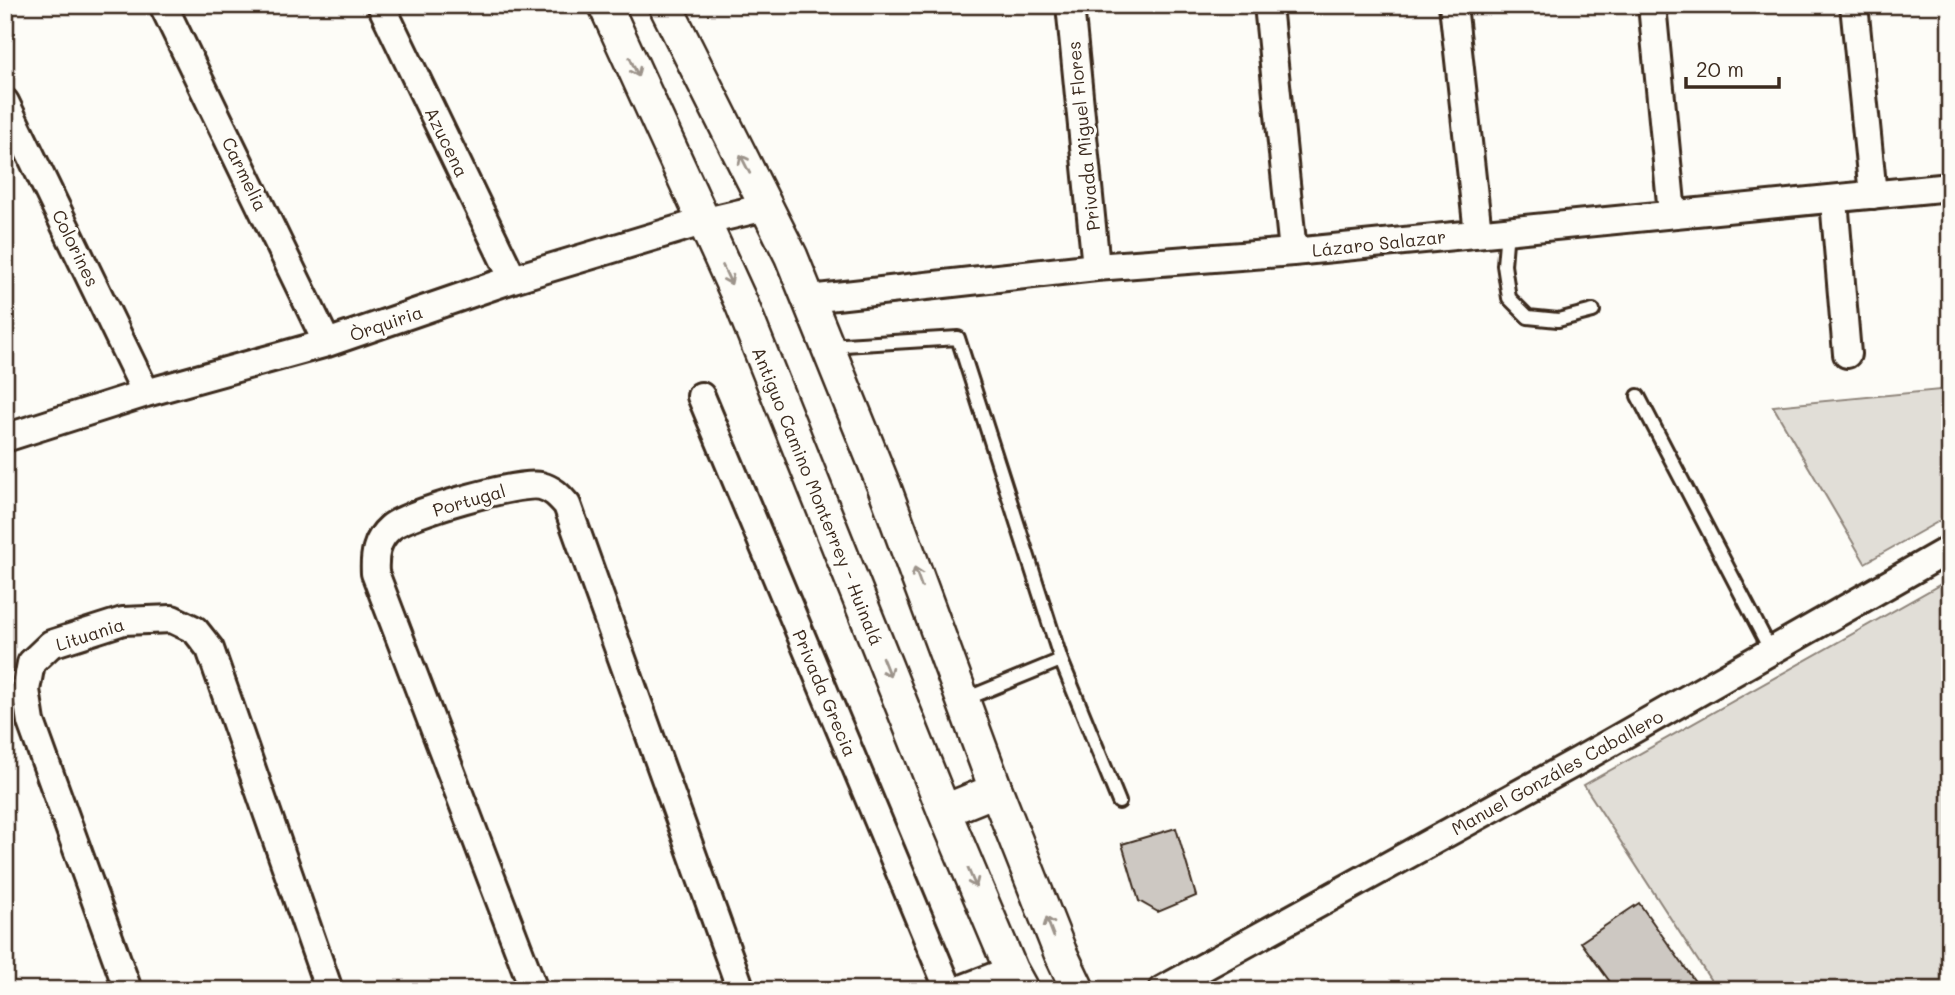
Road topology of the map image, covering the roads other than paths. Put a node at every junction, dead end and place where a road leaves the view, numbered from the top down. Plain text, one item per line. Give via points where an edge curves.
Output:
1 (163, 5) edge
2 (381, 5) edge
3 (605, 5) edge
4 (665, 5) edge
5 (1070, 5) edge
6 (1268, 5) edge
7 (1453, 5) edge
8 (1652, 5) edge
9 (1854, 5) edge
10 (5, 102) edge
11 (1950, 187) edge
12 (1873, 195) junction
13 (1834, 200) junction
14 (766, 207) junction
15 (1672, 214) junction
16 (702, 222) junction
17 (1507, 230) junction
18 (1478, 233) junction
19 (1293, 252) junction
20 (1096, 267) junction
21 (513, 279) junction
22 (809, 299) junction
23 (1593, 311) dead end
24 (327, 343) junction
25 (828, 346) junction
26 (1847, 354) dead end
27 (146, 393) junction
28 (701, 396) dead end
29 (1638, 396) dead end
30 (5, 438) edge
31 (1950, 549) edge
32 (1772, 651) junction
33 (1061, 660) junction
34 (963, 700) junction
35 (996, 790) junction
36 (1119, 802) dead end
37 (944, 811) junction
38 (1017, 980) edge
39 (128, 990) edge
40 (329, 990) edge
41 (534, 990) edge
42 (741, 990) edge
43 (949, 990) edge
44 (959, 990) edge
45 (1078, 990) edge
46 (1162, 990) edge

1 - 24 street, Carmelia
2 - 21 street, Azucena
3 -> 16 street, Antiguo Camino Monterrey - Huinalá
14 -> 4 street
5 - 20 street, Privada Miguel Flores
6 - 19 street
7 - 18 street
8 - 15 street
9 - 12 street
10 - 27 street, Colorines
11 - 12 street, Lázaro Salazar
12 - 13 street, Lázaro Salazar
13 - 15 street, Lázaro Salazar
13 - 26 street
14 - 16 street, Òrquiria
14 - 22 street
15 - 17 street, Lázaro Salazar
16 - 21 street, Òrquiria
16 -> 37 street, Antiguo Camino Monterrey - Huinalá via 742,305
17 - 18 street, Lázaro Salazar
17 - 23 lane via 1504,265 1509,298 1528,317 1558,320
18 - 19 street, Lázaro Salazar
19 - 20 street, Lázaro Salazar
20 - 22 street, Lázaro Salazar
21 - 24 street, Òrquiria
22 - 25 street
24 - 27 street, Òrquiria
25 - 33 lane via 958,338
34 -> 25 street
27 - 30 street, Òrquiria
28 - 43 street, Privada Grecia
29 - 32 lane
31 - 32 street, Manuel Gonzáles Caballero
32 - 46 street, Manuel Gonzáles Caballero
33 - 34 lane
33 - 36 lane
34 - 35 street
35 - 37 street
45 -> 35 street
37 -> 38 street, Antiguo Camino Monterrey - Huinalá
38 - 44 street
39 - 40 street, Lituania via 31,722 26,690 31,663 51,644 123,621 172,619 195,629 209,649
41 - 42 street, Portugal via 376,573 374,556 390,528 406,518 512,486 554,491 567,505

